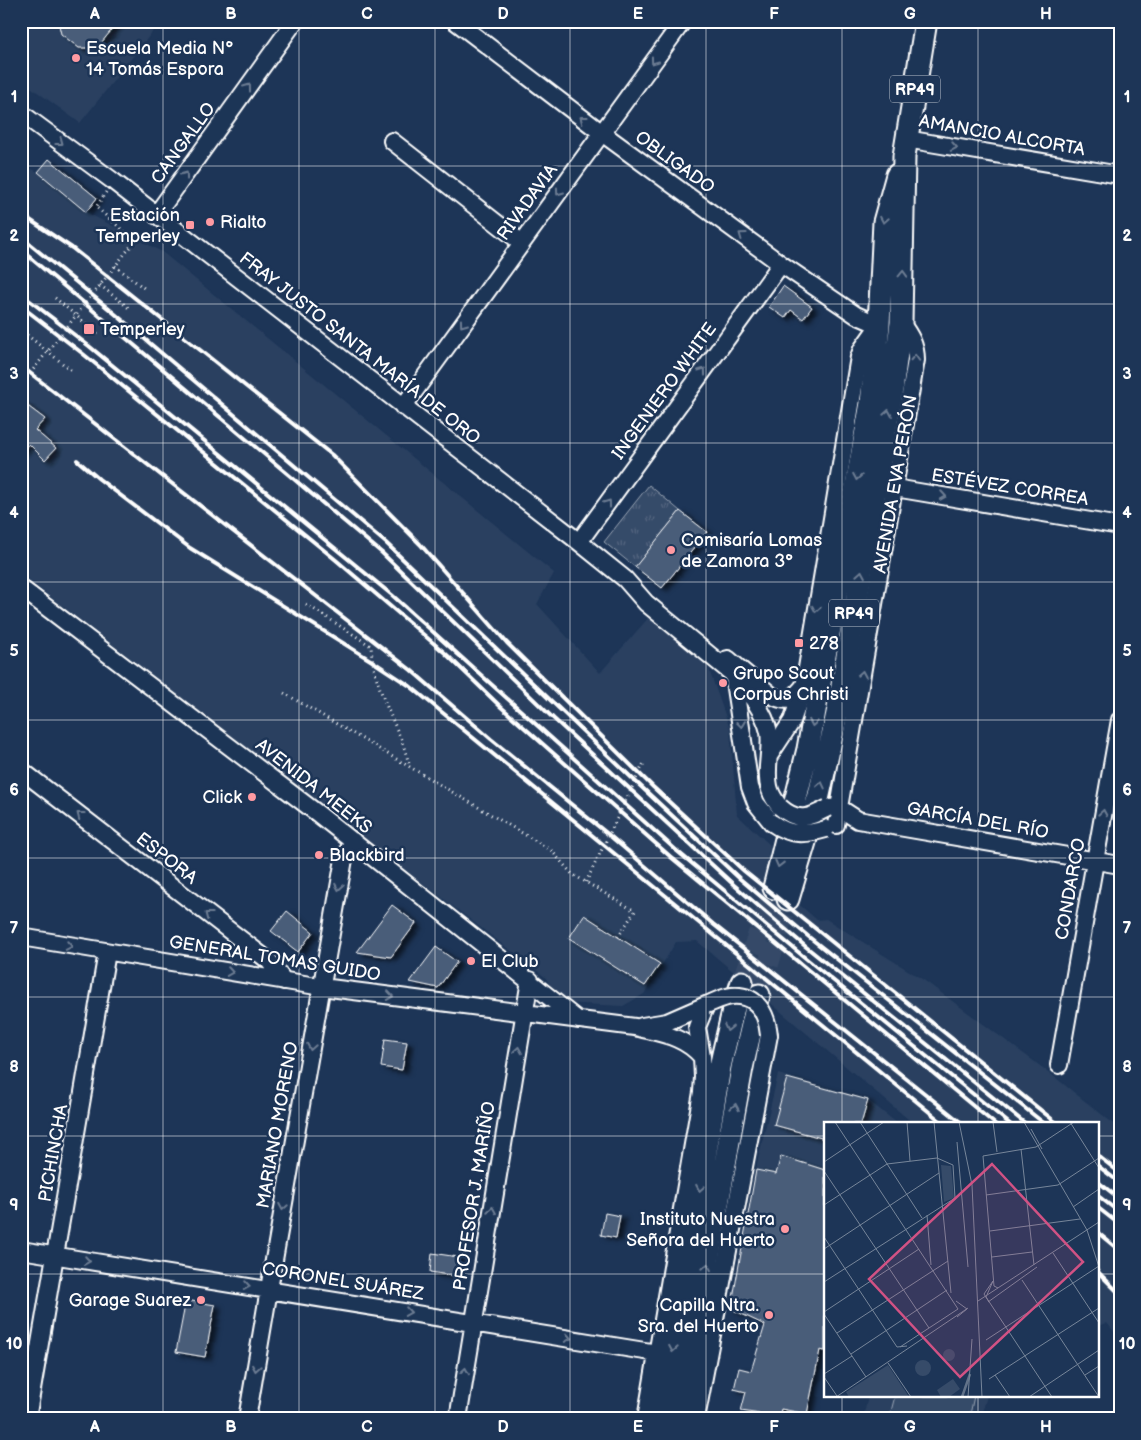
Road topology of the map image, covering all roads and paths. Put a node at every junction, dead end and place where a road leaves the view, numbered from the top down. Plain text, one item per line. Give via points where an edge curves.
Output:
1 (295, 21) edge
2 (455, 21) edge
3 (683, 21) edge
4 (926, 21) edge
5 (21, 113) edge
6 (602, 133) junction
7 (392, 141) dead end
8 (905, 148) junction
9 (1120, 175) edge
10 (113, 181) junction
11 (156, 215) junction
12 (522, 243) junction
13 (781, 264) junction
14 (115, 266) junction
15 (100, 285) junction
16 (144, 288) dead end
17 (55, 298) dead end
18 (130, 309) dead end
19 (76, 315) junction
20 (901, 323) junction
21 (879, 325) junction
22 (98, 334) dead end
23 (27, 335) dead end
24 (48, 351) junction
25 (72, 371) dead end
26 (21, 386) edge
27 (403, 407) junction
28 (895, 488) junction
29 (1120, 526) edge
30 (579, 542) junction
31 (21, 588) edge
32 (306, 604) dead end
33 (735, 670) junction
34 (804, 686) junction
35 (284, 693) dead end
36 (1120, 720) edge
37 (769, 756) junction
38 (644, 763) dead end
39 (411, 767) junction
40 (21, 770) edge
41 (833, 808) junction
42 (858, 820) junction
43 (831, 827) junction
44 (354, 841) junction
45 (1095, 861) junction
46 (1120, 865) edge
47 (586, 882) junction
48 (21, 937) edge
49 (618, 937) dead end
50 (106, 952) junction
51 (530, 980) junction
52 (284, 981) junction
53 (742, 982) tunnel mouth
54 (322, 987) junction
55 (759, 995) tunnel mouth
56 (706, 1005) junction
57 (524, 1014) junction
58 (578, 1020) junction
59 (636, 1027) junction
60 (702, 1057) junction
61 (1059, 1065) dead end
62 (21, 1250) edge
63 (56, 1256) junction
64 (270, 1290) junction
65 (473, 1322) junction
66 (657, 1353) junction
67 (27, 1419) edge
68 (248, 1419) edge
69 (458, 1419) edge
70 (646, 1419) edge
71 (661, 1419) edge
72 (680, 1419) edge
73 (696, 1419) edge

11 -> 1 street, CANGALLO
6 -> 2 street, OBLIGADO
3 -> 6 street, RIVADAVIA
4 - 8 main road, RP49
5 -> 10 street, FRAY JUSTO SANTA MARÍA DE ORO
6 -> 12 street, RIVADAVIA
13 -> 6 street, OBLIGADO
7 - 12 street
8 -> 9 street, AMANCIO ALCORTA
20 -> 8 main road, RP49
8 -> 21 main road, RP49 via 884,222
10 - 11 street, FRAY JUSTO SANTA MARÍA DE ORO
10 - 14 path, bridge via 96,207 135,241
11 - 27 street, FRAY JUSTO SANTA MARÍA DE ORO
12 -> 27 street, RIVADAVIA
13 - 21 street, OBLIGADO via 856,315
30 -> 13 street, INGENIERO WHITE
14 - 15 path, bridge
14 - 16 path
15 - 18 path
15 - 19 path, bridge
17 - 19 path
19 - 22 path
19 - 24 path, bridge
21 -> 20 main road, RP49 via 871,403 781,893 818,795 838,709
28 -> 20 street, AVENIDA EVA PERÓN via 916,360 913,342
21 -> 34 street via 859,357
23 - 24 path
24 - 25 path
24 - 26 path, bridge
27 - 30 street, FRAY JUSTO SANTA MARÍA DE ORO
28 -> 29 street, ESTÉVEZ CORREA
41 -> 28 street, AVENIDA EVA PERÓN
30 - 33 street, FRAY JUSTO SANTA MARÍA DE ORO via 626,579 646,603
31 - 44 street, AVENIDA MEEKS
32 - 39 path via 371,646 386,707
33 - 34 street, FRAY JUSTO SANTA MARÍA DE ORO via 779,699 792,699
33 - 37 street via 763,714 768,730
33 -> 43 street, GARCÍA DEL RÍO, bridge via 750,788 756,803 772,823 788,832 800,834
34 - 37 street via 792,722
35 - 39 path
45 -> 36 street, CONDARCO
37 - 41 street, bridge via 768,784 780,807 793,816 806,818
38 - 47 path
39 - 47 path via 550,850 572,874
52 -> 40 street, ESPORA via 269,961
41 - 42 street, GARCÍA DEL RÍO
41 - 43 street, AVENIDA EVA PERÓN
42 - 43 street, GARCÍA DEL RÍO
42 - 45 street, GARCÍA DEL RÍO
44 - 51 street, AVENIDA MEEKS
44 -> 54 street, MARIANO MORENO via 344,859
45 - 46 street, GARCÍA DEL RÍO
45 - 61 street, CONDARCO
47 - 49 path via 635,911
48 -> 50 street, GENERAL TOMAS GUIDO
50 -> 52 street, GENERAL TOMAS GUIDO
50 - 63 street, PICHINCHA
51 - 57 street, PROFESOR J. MARIÑO
51 - 58 street, AVENIDA MEEKS
52 - 54 street, GENERAL TOMAS GUIDO
53 -> 71 main road via 720,1067
54 -> 57 street, GENERAL TOMAS GUIDO
54 -> 64 street, MARIANO MORENO
72 -> 55 main road via 742,1068
56 - 59 street via 667,1022
56 - 60 street via 697,1027
56 - 73 street, bridge via 733,996 750,1000 764,1012 769,1035
57 - 58 street, GENERAL TOMAS GUIDO
65 -> 57 street, PROFESOR J. MARIÑO
58 - 59 street, GENERAL TOMAS GUIDO
59 - 60 street via 693,1046
60 - 66 street via 702,1092
62 - 63 street, CORONEL SUÁREZ
63 -> 64 street, CORONEL SUÁREZ
63 - 67 street, PICHINCHA
64 -> 65 street, CORONEL SUÁREZ
64 -> 68 street, MARIANO MORENO
65 -> 66 street, CORONEL SUÁREZ
69 -> 65 street, PROFESOR J. MARIÑO
66 - 70 street

